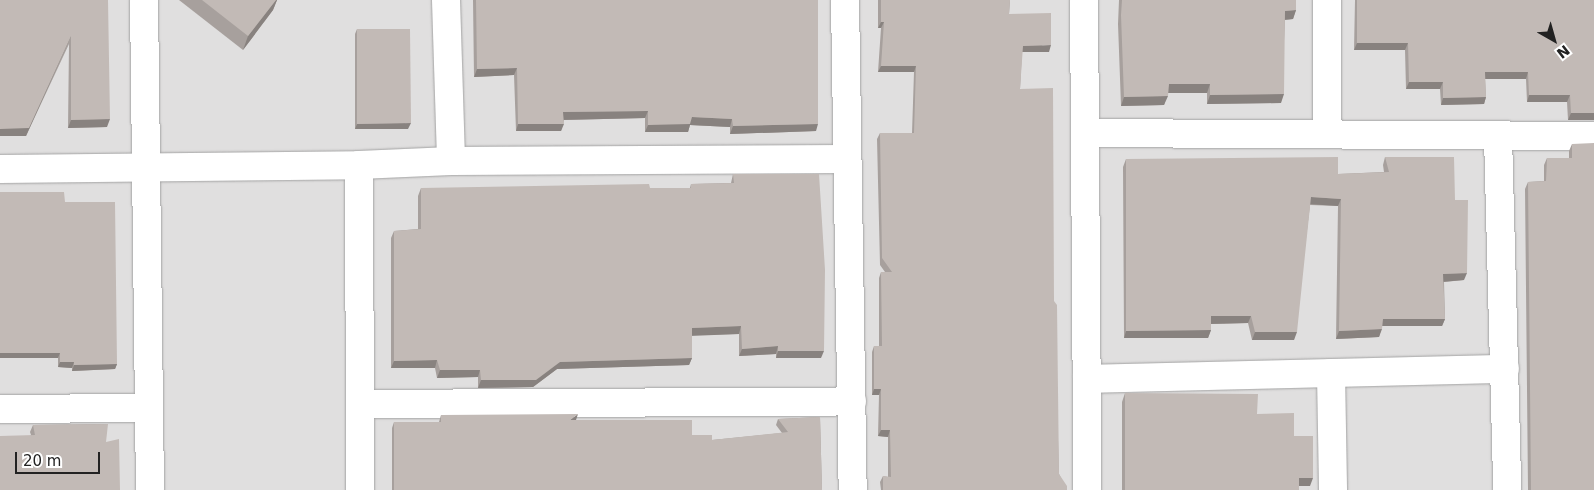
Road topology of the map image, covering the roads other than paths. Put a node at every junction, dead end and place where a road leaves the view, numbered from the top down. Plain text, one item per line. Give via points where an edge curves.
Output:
1 (144, 0) edge
2 (446, 0) edge
3 (845, 0) edge
4 (1084, 0) edge
5 (1327, 0) edge
6 (1087, 133) junction
7 (1327, 134) junction
8 (1498, 136) junction
9 (1594, 136) edge
10 (846, 159) junction
11 (451, 161) junction
12 (358, 165) junction
13 (148, 167) junction
14 (0, 169) edge
15 (1505, 369) junction
16 (1331, 373) junction
17 (1086, 379) junction
18 (852, 401) junction
19 (360, 404) junction
20 (148, 408) junction
21 (0, 409) edge
22 (150, 490) edge
23 (360, 490) edge
24 (853, 490) edge
25 (1087, 490) edge
26 (1333, 490) edge
27 (1507, 490) edge

1 - 13 street
2 - 11 street
3 - 10 street
4 - 6 street
5 - 7 street
6 - 7 street
6 - 17 street
7 - 8 street
8 - 9 street
8 - 15 street
10 - 11 street
10 - 18 street
11 - 12 street
12 - 13 street
12 - 19 street
13 - 14 street
13 - 20 street
15 - 16 street
15 - 27 street
16 - 17 street
16 - 26 street
17 - 25 street
18 - 19 street
18 - 24 street
19 - 23 street
20 - 21 street
20 - 22 street

